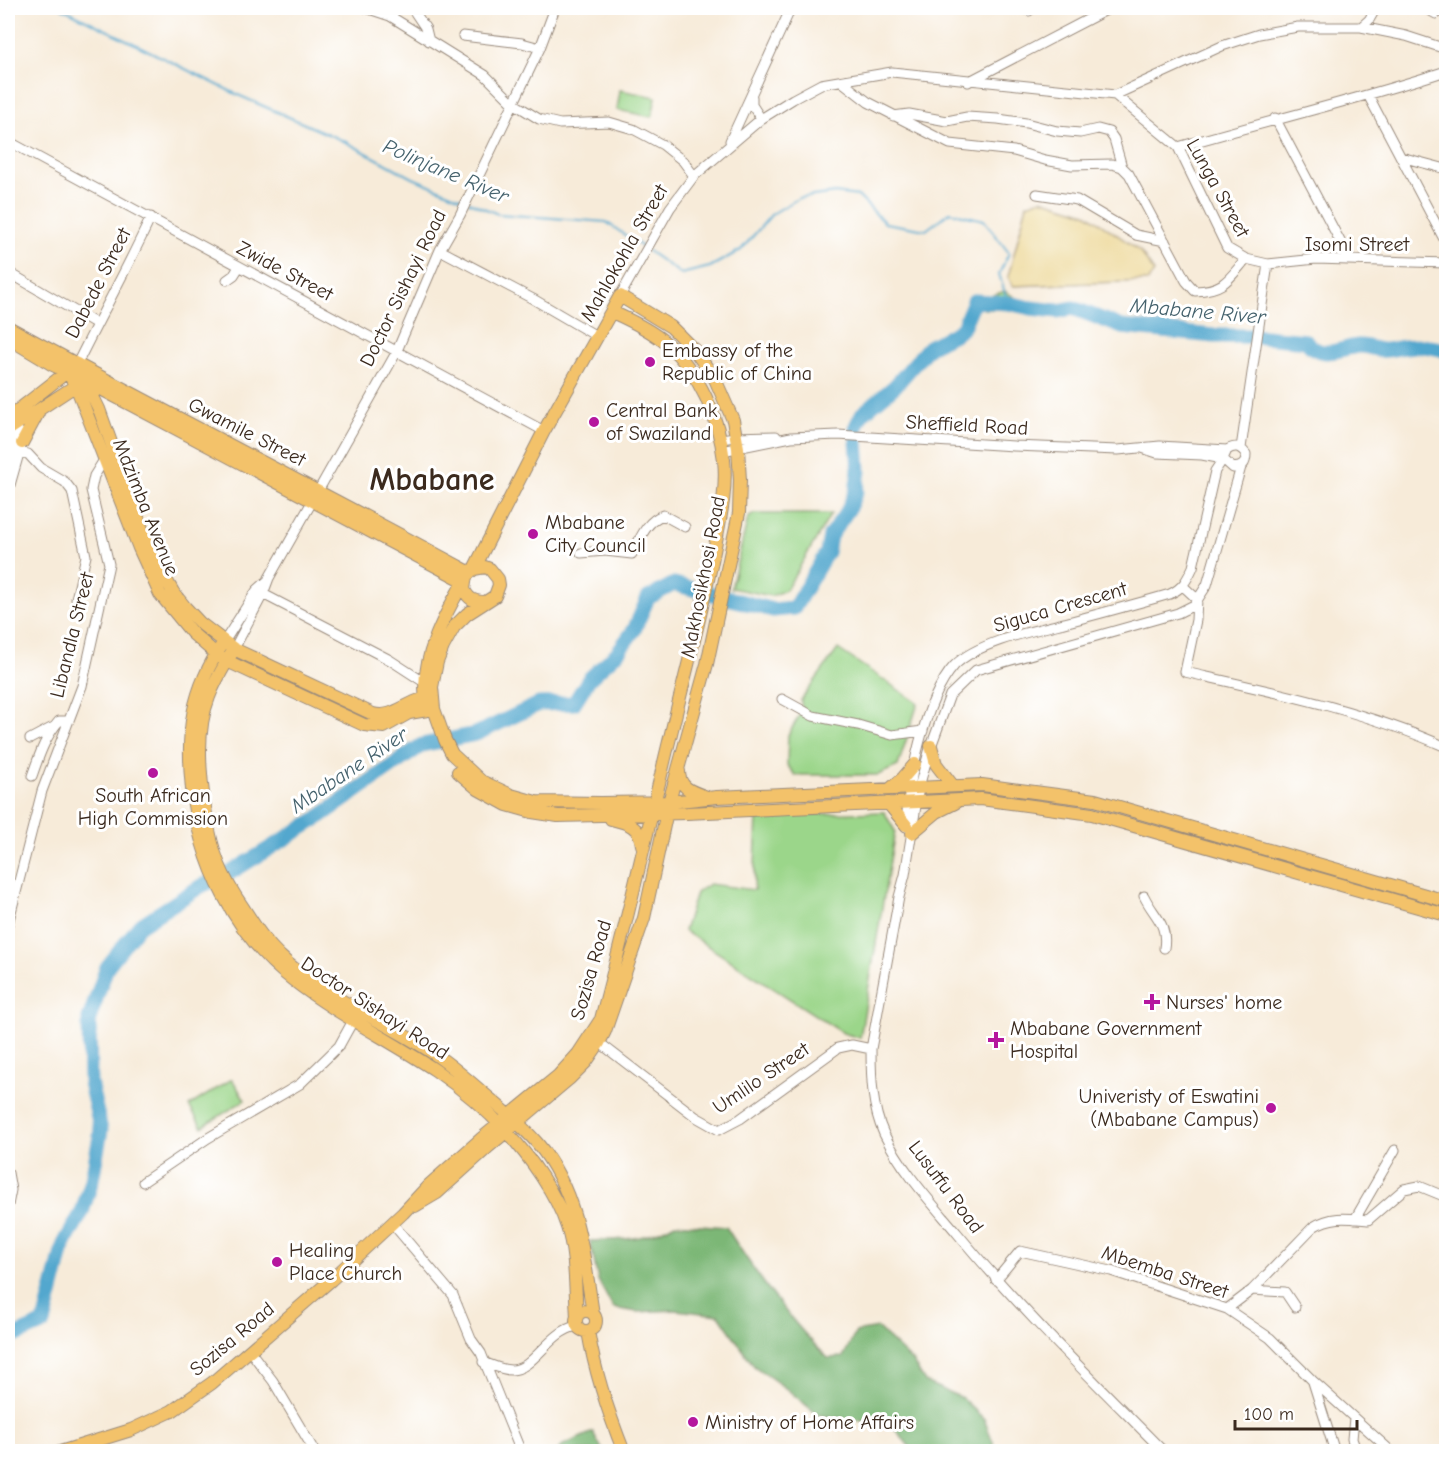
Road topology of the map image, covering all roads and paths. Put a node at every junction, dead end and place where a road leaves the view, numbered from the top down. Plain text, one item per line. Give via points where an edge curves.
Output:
1 (366, 8) edge
2 (412, 8) edge
3 (555, 8) edge
4 (791, 8) edge
5 (1110, 8) edge
6 (1376, 8) edge
7 (1425, 8) edge
8 (1436, 14) dead end
9 (1361, 27) junction
10 (463, 36) dead end
11 (429, 41) junction
12 (540, 48) junction
13 (1446, 49) edge
14 (1446, 71) edge
15 (841, 81) junction
16 (968, 82) junction
17 (752, 94) junction
18 (1115, 95) junction
19 (1368, 95) junction
20 (513, 103) junction
21 (893, 116) junction
22 (1275, 118) junction
23 (761, 119) junction
24 (8, 141) edge
25 (728, 146) junction
26 (1178, 147) junction
27 (1401, 157) junction
28 (1122, 167) junction
29 (1446, 169) edge
30 (694, 176) junction
31 (1037, 194) dead end
32 (151, 218) junction
33 (1165, 241) junction
34 (1446, 243) edge
35 (440, 250) junction
36 (1246, 259) junction
37 (1350, 260) junction
38 (1446, 263) edge
39 (1268, 264) junction
40 (239, 267) junction
41 (8, 273) edge
42 (227, 280) dead end
43 (620, 296) junction
44 (612, 312) junction
45 (97, 324) junction
46 (8, 327) edge
47 (598, 337) junction
48 (8, 338) edge
49 (396, 353) junction
50 (73, 368) junction
51 (86, 386) junction
52 (36, 396) junction
53 (45, 406) junction
54 (10, 425) edge
55 (544, 431) junction
56 (737, 442) junction
57 (721, 445) junction
58 (20, 448) junction
59 (1142, 448) junction
60 (1241, 448) junction
61 (1227, 450) junction
62 (1202, 455) junction
63 (1223, 459) junction
64 (104, 460) junction
65 (1241, 467) junction
66 (1213, 478) junction
67 (8, 492) edge
68 (316, 495) junction
69 (685, 527) dead end
70 (494, 528) junction
71 (581, 553) dead end
72 (495, 574) junction
73 (467, 576) junction
74 (269, 578) junction
75 (1183, 586) junction
76 (263, 594) junction
77 (76, 599) dead end
78 (1197, 599) junction
79 (485, 602) junction
80 (229, 646) junction
81 (216, 654) junction
82 (228, 661) junction
83 (430, 697) junction
84 (782, 699) dead end
85 (68, 721) junction
86 (53, 727) junction
87 (923, 731) junction
88 (30, 739) dead end
89 (931, 746) junction
90 (1446, 747) edge
91 (447, 752) junction
92 (679, 764) junction
93 (915, 764) junction
94 (33, 776) dead end
95 (953, 786) junction
96 (890, 789) junction
97 (913, 795) junction
98 (711, 798) junction
99 (962, 800) junction
100 (888, 803) junction
101 (653, 807) junction
102 (668, 808) junction
103 (701, 812) junction
104 (598, 816) junction
105 (909, 829) junction
106 (661, 839) junction
107 (642, 852) junction
108 (212, 861) junction
109 (1144, 896) dead end
110 (1446, 902) edge
111 (1446, 915) edge
112 (8, 924) edge
113 (1164, 948) dead end
114 (357, 1014) junction
115 (595, 1040) junction
116 (870, 1049) junction
117 (436, 1054) junction
118 (436, 1070) junction
119 (496, 1104) junction
120 (481, 1107) junction
121 (521, 1107) junction
122 (535, 1109) junction
123 (513, 1119) junction
124 (507, 1133) junction
125 (534, 1140) junction
126 (486, 1141) junction
127 (1395, 1150) dead end
128 (8, 1173) edge
129 (144, 1182) dead end
130 (1446, 1197) edge
131 (8, 1205) edge
132 (1355, 1219) junction
133 (392, 1223) junction
134 (996, 1280) junction
135 (1252, 1290) junction
136 (1295, 1307) dead end
137 (1227, 1309) junction
138 (593, 1314) junction
139 (581, 1325) junction
140 (250, 1351) junction
141 (483, 1362) junction
142 (1312, 1380) junction
143 (1354, 1418) junction
144 (60, 1452) edge
145 (315, 1452) edge
146 (521, 1452) edge
147 (624, 1452) edge
148 (1164, 1452) edge
149 (1335, 1452) edge
150 (1357, 1452) edge
151 (1392, 1452) edge

1 - 11 street via 390,16
2 - 11 street
3 - 12 street, Doctor Sishayi Road
4 - 17 street
5 - 16 street
6 - 9 street
7 - 8 street
9 - 13 street
9 - 18 street via 1298,27 1259,34 1222,46
10 - 12 street
11 - 20 street via 485,75
12 - 20 street, Doctor Sishayi Road
14 - 19 street
15 - 16 street, Mahlokohla Street via 892,72
15 - 21 street
15 - 23 street, Mahlokohla Street via 821,84
16 - 18 street, Mahlokohla Street
17 - 23 street via 752,105
17 - 25 street
18 - 26 street, Lunga Street
19 - 22 street
19 - 27 street
20 - 30 street via 539,119 560,124 609,122 633,129 663,145
20 - 35 street, Doctor Sishayi Road
21 - 28 street via 950,144 1014,151 1072,165 1098,163
21 - 28 street via 909,114 947,121 998,118 1080,133 1098,129 1114,139
22 - 26 street
22 - 37 street
23 - 25 street, Mahlokohla Street
24 - 32 street, Zwide Street
25 - 30 street, Mahlokohla Street
26 - 36 street, Lunga Street via 1227,248
27 - 29 street
27 - 34 street
28 - 33 street
30 - 43 street, Mahlokohla Street via 650,240
31 - 33 street via 1077,200 1136,235
32 - 40 street, Zwide Street
32 - 45 street, Dabede Street
33 - 36 street via 1195,291 1224,285
35 - 47 street
35 - 49 street, Doctor Sishayi Road
36 - 39 street, Lunga Street
37 - 38 street, Isomi Street
37 - 39 street, Isomi Street
39 - 60 street
40 - 42 street
40 - 49 street, Zwide Street
41 - 45 street
43 - 44 main road, Mahlokohla Street
43 - 56 main road, Makhosikhosi Road via 671,327 695,351 727,404
44 - 47 main road, Mahlokohla Street
44 - 57 main road, Makhosikhosi Road via 667,344 681,360 706,398
45 - 50 street, Dabede Street
46 - 50 main road, Gwamile Street
47 - 55 main road, Mahlokohla Street
48 - 50 main road, Gwamile Street via 53,365
49 - 55 street, Zwide Street
49 - 68 street, Doctor Sishayi Road
50 - 51 main road, Mdzimba Avenue
50 - 52 main road
50 - 68 main road, Gwamile Street via 103,379
51 - 53 main road
51 - 64 main road, Mdzimba Avenue
51 - 68 main road, Gwamile Street
51 - 80 main road, Mdzimba Avenue via 99,409 150,551 172,592 200,623
52 - 53 main road
52 - 54 main road
53 - 54 main road
53 - 58 main road
54 - 58 street via 21,435
55 - 70 main road, Mahlokohla Street
56 - 57 street, Sheffield Road
56 - 59 street, Sheffield Road via 838,435 1024,446
56 - 92 main road, Makhosikhosi Road via 739,513 698,698
57 - 101 main road, Makhosikhosi Road via 722,513
58 - 67 street
58 - 77 street via 41,468 66,482 72,491 86,556
59 - 61 street
59 - 62 street via 1157,453
60 - 61 street
60 - 65 street via 1246,454
61 - 63 street
62 - 63 street
62 - 66 street
63 - 65 street via 1233,468
63 - 66 street
64 - 81 main road, Mdzimba Avenue via 160,594 192,633
64 - 85 street, Libandla Street via 91,490 109,564 82,686
65 - 78 street via 1207,585
66 - 75 street via 1193,567
68 - 73 main road, Gwamile Street
68 - 74 street, Doctor Sishayi Road
69 - 71 street via 663,515 647,527 632,554
70 - 72 main road, Mahlokohla Street via 489,551
70 - 73 main road, Mahlokohla Street
72 - 73 main road via 484,567
72 - 79 main road via 498,591
73 - 79 main road via 466,595
73 - 83 main road, Mahlokohla Street via 430,657
74 - 76 street, Doctor Sishayi Road
74 - 80 street, Doctor Sishayi Road via 257,590
75 - 78 street
75 - 87 street, Siguca Crescent via 1170,594 1007,638 971,653 954,666 940,687
76 - 80 street, Doctor Sishayi Road
76 - 83 street via 390,660
78 - 89 street, Siguca Crescent via 1194,605 1178,613 976,670 950,695
78 - 90 street via 1185,672 1332,706
79 - 83 main road via 454,627 437,662
80 - 81 main road, Doctor Sishayi Road
80 - 82 main road, Doctor Sishayi Road
80 - 83 main road, Mdzimba Avenue via 379,716
81 - 82 main road, Mdzimba Avenue
81 - 108 main road, Doctor Sishayi Road via 198,688 192,710 189,764 197,824
82 - 83 main road, Mdzimba Avenue via 364,725 384,727
82 - 108 main road, Doctor Sishayi Road via 205,708 201,742
83 - 91 main road
84 - 87 street via 813,716 892,735
85 - 86 street via 59,721
85 - 112 street, Libandla Street via 42,791
86 - 88 street
86 - 94 street
87 - 93 street, Siguca Crescent
89 - 95 main road via 936,764
89 - 97 street, Siguca Crescent
91 - 101 main road via 481,781 536,802
91 - 104 main road via 460,775 507,805 558,816
92 - 98 main road via 679,779 686,789
92 - 102 main road, Makhosikhosi Road
93 - 96 main road
93 - 97 street, Siguca Crescent
95 - 97 main road
95 - 110 main road via 982,785 1095,800
96 - 97 main road
96 - 98 main road
97 - 99 main road
97 - 100 main road
97 - 105 street, Lusutfu Road
98 - 102 main road
99 - 105 main road
99 - 111 main road via 981,799 1092,814
100 - 103 main road
100 - 105 main road
101 - 102 main road
101 - 104 main road
101 - 107 main road, Sozisa Road
102 - 103 main road
102 - 106 main road, Sozisa Road
103 - 106 main road via 673,824
104 - 107 main road via 623,821 638,830
105 - 116 street, Lusutfu Road via 905,875
106 - 115 main road, Sozisa Road via 644,918 608,1023
107 - 115 main road, Sozisa Road
108 - 114 main road, Doctor Sishayi Road via 224,887 280,956
109 - 113 street via 1164,926
114 - 117 main road, Doctor Sishayi Road
114 - 118 main road, Doctor Sishayi Road
114 - 129 street via 339,1046 300,1084 208,1138
115 - 116 street, Umlilo Street via 719,1130 838,1048 852,1045
115 - 121 main road, Sozisa Road
115 - 122 main road, Sozisa Road via 586,1062
116 - 134 street, Lusutfu Road via 877,1116 885,1135 908,1173
117 - 118 main road via 432,1063
117 - 119 main road, Doctor Sishayi Road
118 - 120 main road, Doctor Sishayi Road
119 - 121 main road
119 - 123 main road, Doctor Sishayi Road
120 - 124 main road, Doctor Sishayi Road
120 - 126 main road
121 - 123 main road, Sozisa Road
122 - 123 main road, Sozisa Road
122 - 125 main road
123 - 124 main road, Sozisa Road
123 - 125 main road, Doctor Sishayi Road
124 - 126 main road, Sozisa Road
124 - 126 main road
124 - 139 main road, Doctor Sishayi Road via 557,1203 568,1228
125 - 138 main road, Doctor Sishayi Road via 560,1180 578,1223
126 - 133 main road, Sozisa Road via 437,1193
127 - 132 street
128 - 131 street
130 - 132 street via 1419,1186 1404,1189 1368,1220
132 - 135 street via 1334,1218 1313,1227
133 - 140 main road, Sozisa Road
133 - 141 street via 453,1295
134 - 137 street, Mbemba Street via 1020,1251 1111,1270
134 - 148 street, Lusutfu Road
135 - 136 street via 1285,1292
135 - 137 street
137 - 142 street, Mbemba Street via 1270,1338
138 - 139 main road via 585,1311
138 - 139 main road via 595,1326
139 - 141 street via 557,1334 518,1370
139 - 147 main road, Doctor Sishayi Road
140 - 144 main road, Sozisa Road via 172,1411 131,1430
140 - 145 street via 273,1381
141 - 146 street
142 - 143 street, Mbemba Street
142 - 149 street
143 - 150 street via 1352,1439
143 - 151 street, Mbemba Street

